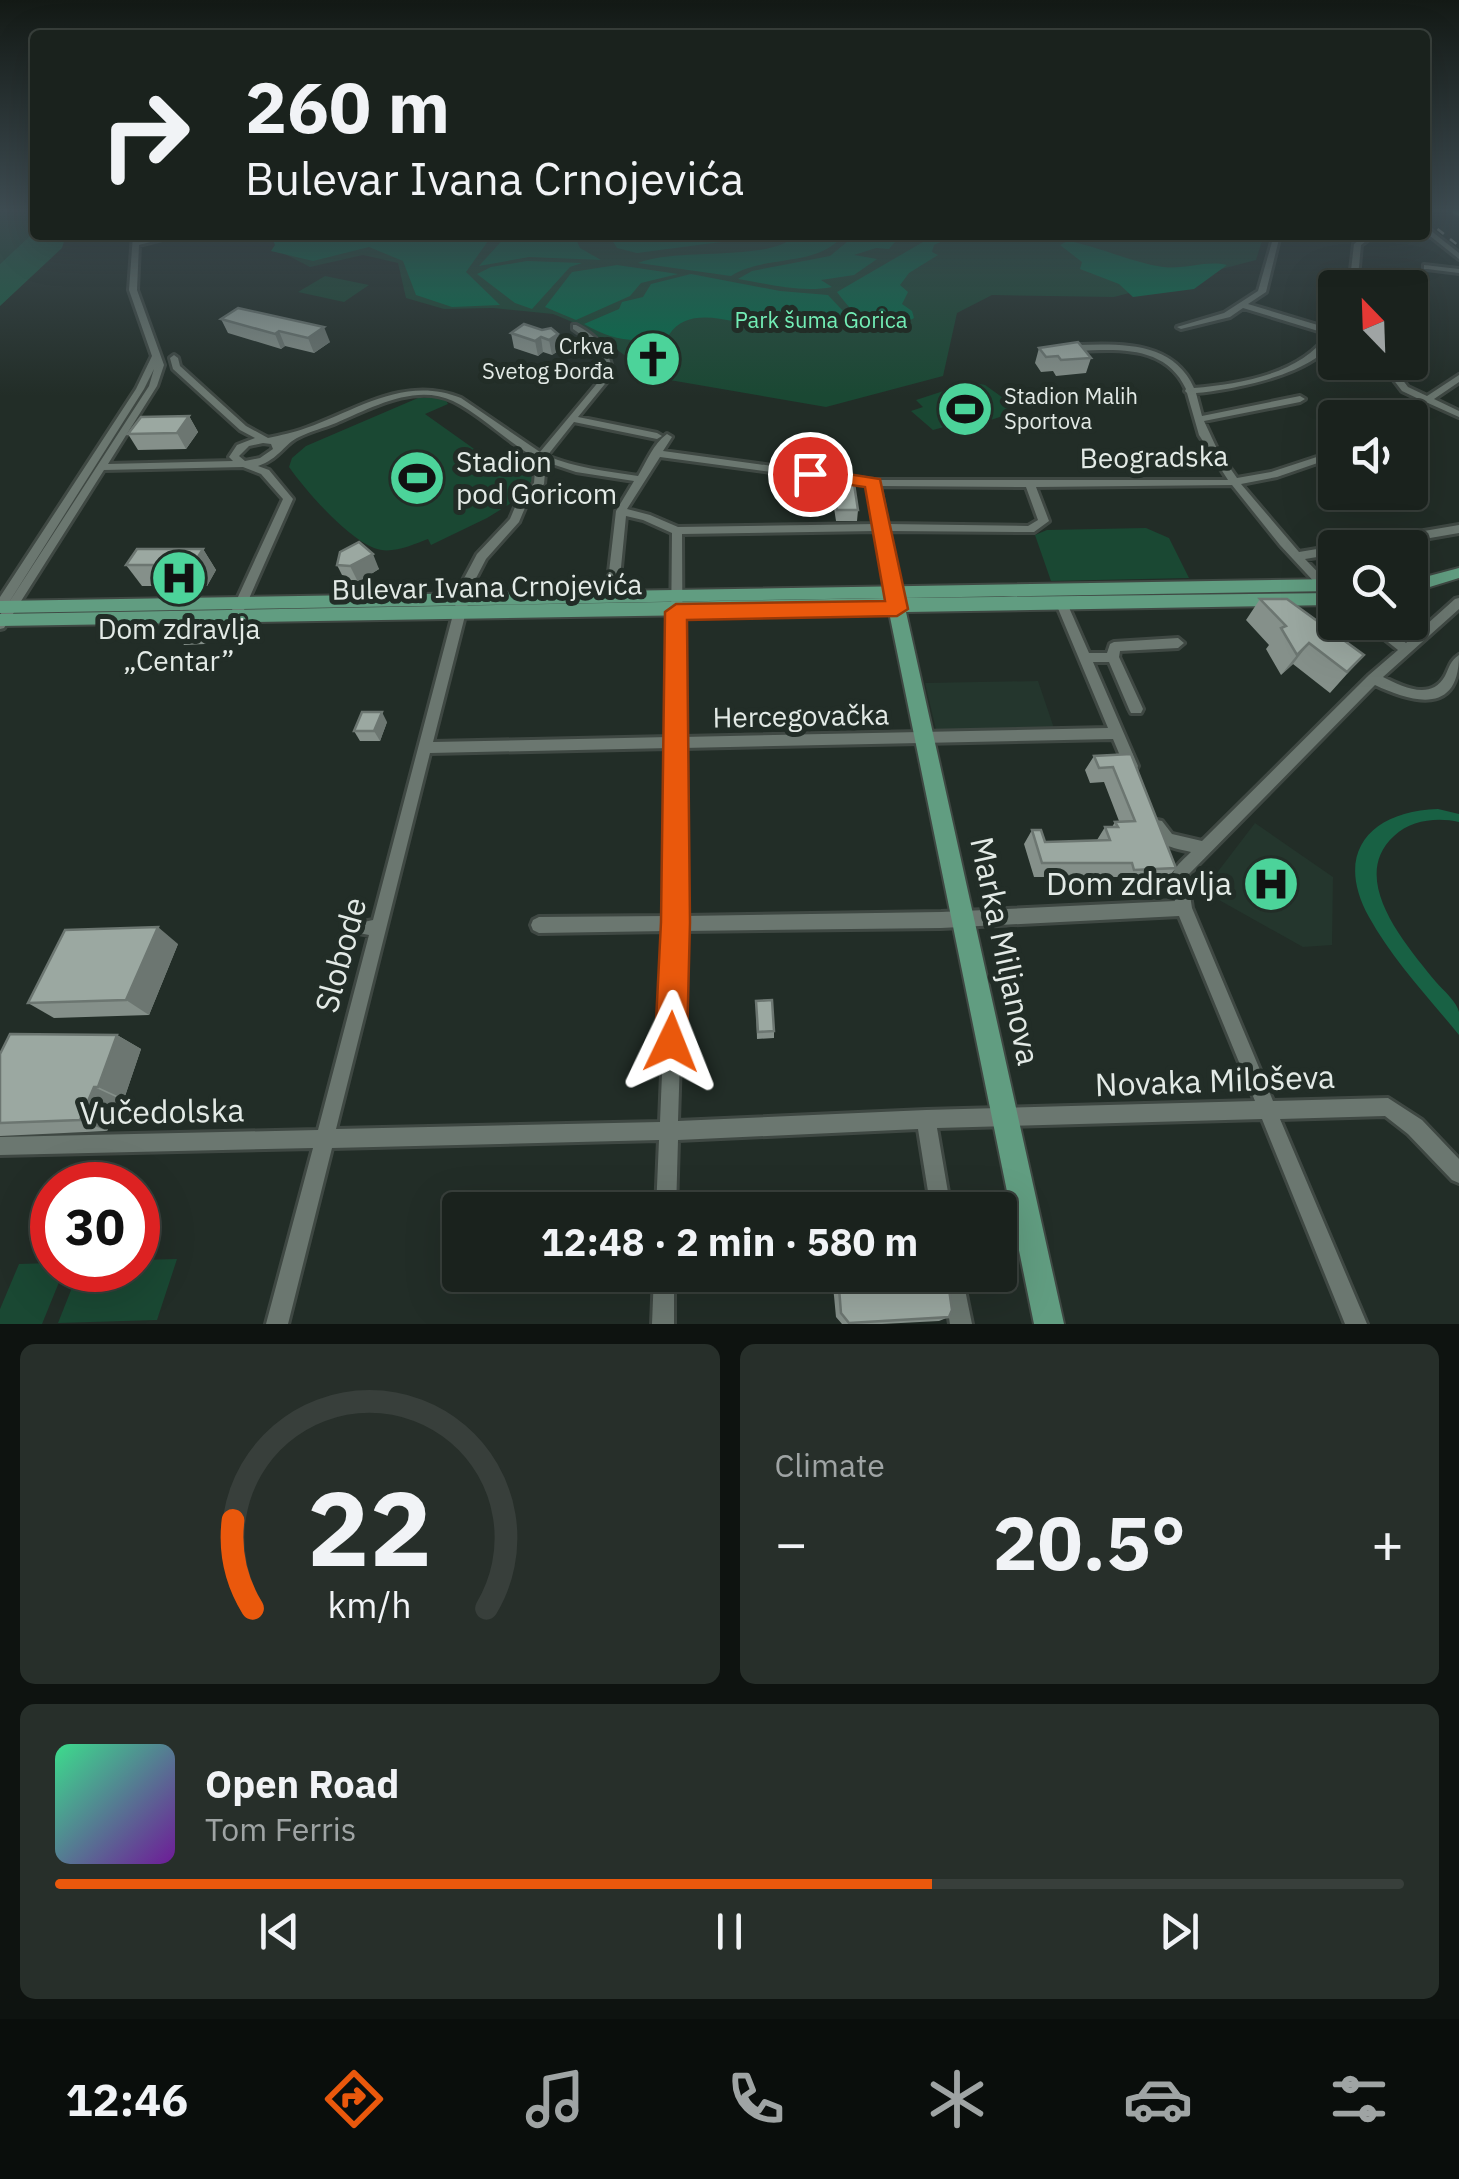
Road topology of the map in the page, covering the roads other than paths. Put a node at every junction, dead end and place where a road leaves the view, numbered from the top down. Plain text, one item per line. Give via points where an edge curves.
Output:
1 (135, 273) edge
2 (1269, 273) edge
3 (1244, 306) junction
4 (1181, 327) dead end
5 (1318, 327) edge
6 (576, 328) dead end
7 (1078, 348) edge
8 (1318, 352) edge
9 (174, 358) dead end
10 (1459, 378) edge
11 (1397, 380) edge
12 (1189, 391) junction
13 (1300, 399) dead end
14 (1425, 400) edge
15 (1428, 400) edge
16 (1428, 401) edge
17 (1459, 414) edge
18 (572, 419) junction
19 (1200, 420) junction
20 (243, 428) junction
21 (273, 446) junction
22 (241, 447) junction
23 (655, 453) junction
24 (541, 457) junction
25 (1318, 460) edge
26 (200, 464) junction
27 (245, 464) junction
28 (96, 467) junction
29 (638, 479) junction
30 (275, 481) junction
31 (1236, 482) junction
32 (874, 483) junction
33 (1030, 484) junction
34 (620, 511) junction
35 (881, 527) junction
36 (1459, 529) edge
37 (677, 531) junction
38 (1428, 534) edge
39 (1318, 553) edge
40 (1298, 556) junction
41 (1459, 560) edge
42 (1428, 569) edge
43 (1459, 573) edge
44 (1318, 577) edge
45 (1428, 582) edge
46 (1318, 592) edge
47 (1318, 593) edge
48 (612, 598) junction
49 (896, 601) junction
50 (1457, 602) edge
51 (676, 605) junction
52 (1063, 606) junction
53 (462, 608) junction
54 (238, 612) junction
55 (3, 614) edge
56 (1393, 640) edge
57 (1178, 644) dead end
58 (1404, 648) junction
59 (1112, 657) junction
60 (1086, 658) junction
61 (1459, 660) edge
62 (1373, 678) junction
63 (1136, 709) dead end
64 (1118, 733) junction
65 (922, 738) junction
66 (676, 743) junction
67 (426, 748) junction
68 (1139, 784) edge
69 (1154, 818) edge
70 (1206, 848) junction
71 (1184, 908) junction
72 (964, 918) junction
73 (676, 922) junction
74 (539, 924) dead end
75 (1268, 1109) junction
76 (1006, 1117) junction
77 (926, 1119) junction
78 (668, 1131) junction
79 (325, 1138) junction
80 (0, 1146) edge
81 (1459, 1173) edge
82 (666, 1192) edge
83 (939, 1192) edge
84 (664, 1292) edge
85 (955, 1292) edge
86 (277, 1324) edge
87 (663, 1324) edge
88 (960, 1324) edge
89 (1048, 1324) edge
90 (1356, 1324) edge

1 - 28 street via 133,290 157,354
2 - 3 street via 1266,288
3 - 4 street
3 - 5 street
6 - 18 street, Slobode via 608,358 609,374
7 - 12 street via 1152,353 1180,370
8 - 12 street via 1287,371
9 - 20 street
10 - 15 street
11 - 14 street
12 - 19 street
13 - 19 street
16 - 17 street
18 - 23 street via 662,436
18 - 24 street, Slobode
19 - 31 street
20 - 21 street
20 - 22 street
21 - 22 street
21 - 24 street via 391,396 444,392
21 - 27 street via 264,462
21 - 30 street
22 - 26 street
22 - 27 street via 234,457
23 - 29 street
23 - 32 street, Beogradska
24 - 29 street
24 - 53 street, Slobode via 539,484 474,566
25 - 31 street, Beogradska
26 - 27 street
26 - 28 street
27 - 30 street
28 - 55 street
29 - 34 street
30 - 54 street via 288,502
31 - 33 street, Beogradska
31 - 40 street
32 - 33 street, Beogradska
32 - 35 street
33 - 35 street via 1044,521 1030,530
34 - 37 street
34 - 48 street
35 - 37 street
35 - 49 street
36 - 38 street
37 - 51 street
39 - 40 street
40 - 44 street
41 - 42 main road
43 - 45 main road
46 - 49 main road, Bulevar Ivana Crnojevića
47 - 52 main road, Bulevar Ivana Crnojevića
48 - 51 main road, Bulevar Ivana Crnojevića
48 - 53 main road, Bulevar Ivana Crnojevića
49 - 51 main road, Bulevar Ivana Crnojevića
49 - 52 main road, Bulevar Ivana Crnojevića
49 - 65 main road, Marka Miljanova
50 - 58 street
51 - 53 main road, Bulevar Ivana Crnojevića
51 - 66 street
52 - 60 street
53 - 54 main road, Bulevar Ivana Crnojevića
53 - 67 street, Slobode
54 - 55 main road, Bulevar Ivana Crnojevića
56 - 58 street
57 - 59 street via 1114,647
58 - 62 street
59 - 60 street
59 - 63 street
60 - 64 street
61 - 62 street via 1444,687 1426,696
62 - 70 street
64 - 65 street, Hercegovačka
64 - 68 street
65 - 66 street, Hercegovačka
65 - 72 main road, Marka Miljanova
66 - 67 street, Hercegovačka
66 - 73 street
67 - 79 street, Slobode via 372,928
69 - 70 street via 1168,840
70 - 71 street via 1179,874
71 - 72 street
71 - 75 street
72 - 73 street
72 - 76 main road, Marka Miljanova
73 - 74 street
73 - 78 street
75 - 76 street, Novaka Miloševa
75 - 81 street, Novaka Miloševa via 1388,1106
75 - 90 street
76 - 77 street, Novaka Miloševa
76 - 89 main road, Marka Miljanova
77 - 78 street, Novaka Miloševa
77 - 83 street
78 - 79 street, Novaka Miloševa
78 - 82 street
79 - 80 street, Vučedolska
79 - 86 street, Slobode
84 - 87 street
85 - 88 street

